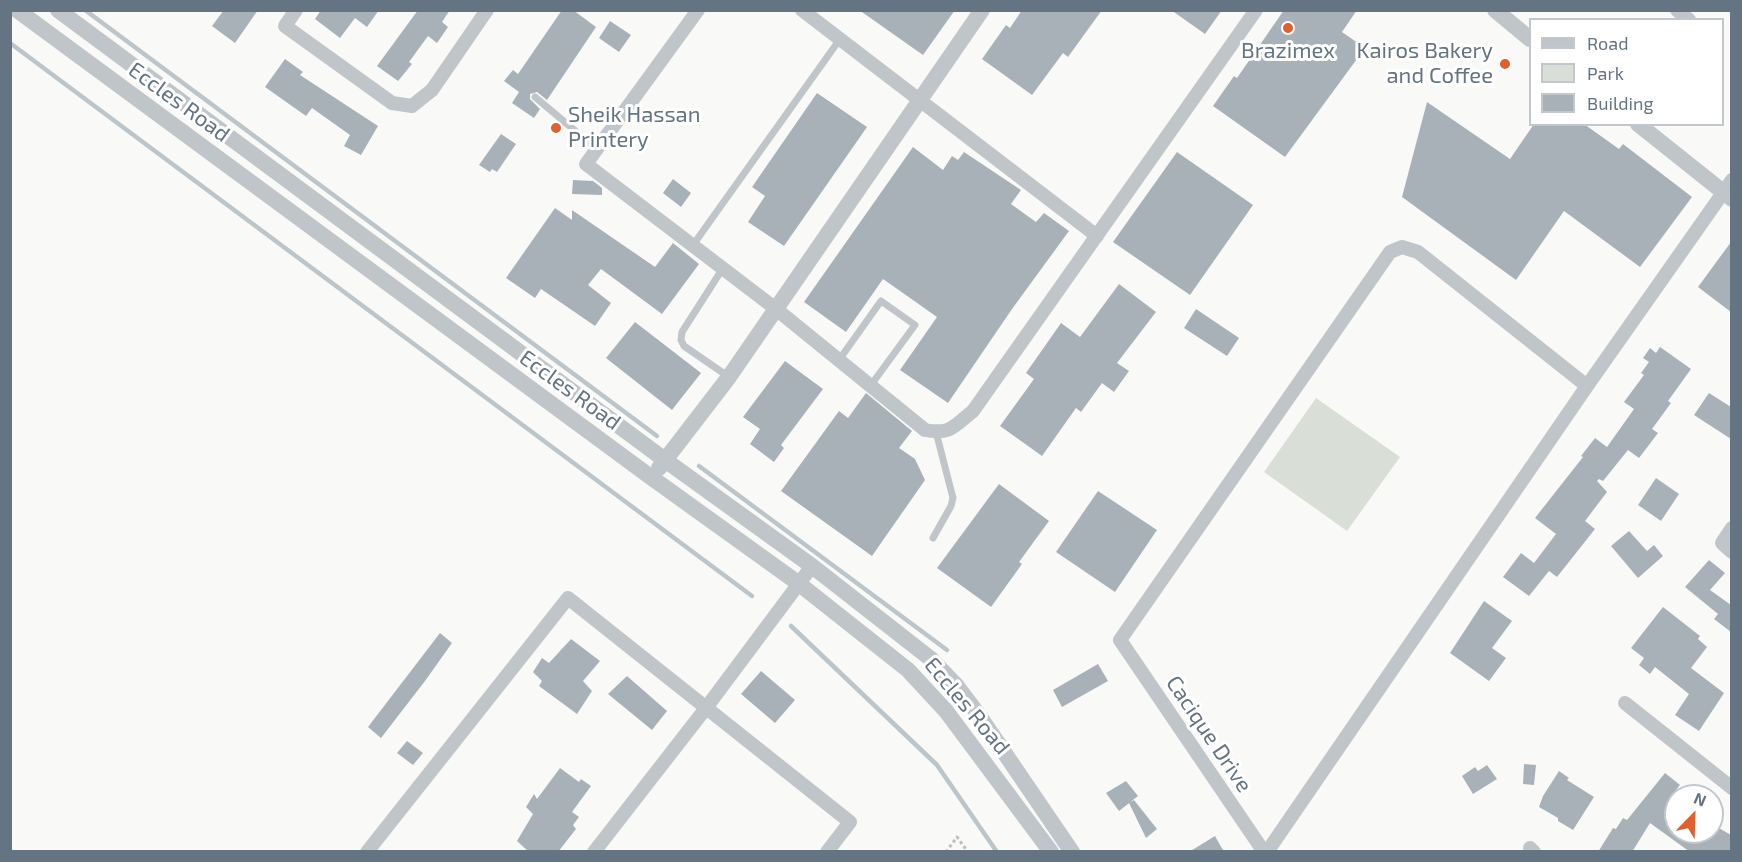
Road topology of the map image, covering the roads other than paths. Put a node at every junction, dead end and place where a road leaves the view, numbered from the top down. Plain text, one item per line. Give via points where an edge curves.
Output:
1 (17, 10) edge
2 (58, 10) edge
3 (296, 10) edge
4 (487, 10) edge
5 (698, 10) edge
6 (802, 10) edge
7 (982, 10) edge
8 (1256, 10) edge
9 (1495, 10) edge
10 (1529, 38) edge
11 (840, 39) junction
12 (535, 96) dead end
13 (920, 101) junction
14 (1641, 126) edge
15 (598, 150) junction
16 (1729, 191) edge
17 (1096, 236) junction
18 (693, 245) junction
19 (723, 268) junction
20 (776, 309) junction
21 (839, 360) junction
22 (729, 377) junction
23 (872, 385) junction
24 (1587, 386) junction
25 (936, 432) junction
26 (665, 460) junction
27 (652, 478) junction
28 (1731, 528) edge
29 (933, 538) dead end
30 (1731, 552) edge
31 (812, 566) junction
32 (798, 583) junction
33 (1625, 703) dead end
34 (706, 708) junction
35 (1731, 788) edge
36 (367, 852) edge
37 (594, 852) edge
38 (827, 852) edge
39 (1051, 852) edge
40 (1072, 852) edge
41 (1265, 852) edge

1 - 27 street, Eccles Road
2 - 26 street, Eccles Road
3 - 4 street via 285,26 392,103 412,106 432,90
5 - 15 street
6 - 11 street
7 - 13 street
8 - 17 street
9 - 10 street
11 - 13 street
11 - 18 lane
12 - 15 lane
13 - 17 street
13 - 20 street
14 - 16 street
15 - 18 street via 586,165
16 - 24 street
17 - 25 street via 973,411 947,432
18 - 19 street
19 - 20 street
19 - 22 lane via 682,332 681,340
20 - 21 street
20 - 22 street
21 - 23 street
21 - 23 lane via 881,301 915,325
22 - 26 street
23 - 25 street via 925,430
24 - 41 street
24 - 41 street, Cacique Drive via 1418,252 1402,247 1390,252 1120,640
25 - 29 lane via 953,498
26 - 27 street
26 - 31 street, Eccles Road
27 - 32 street, Eccles Road
28 - 30 street via 1722,543
31 - 32 street
31 - 40 street, Eccles Road via 931,658 956,685
32 - 34 street
32 - 39 street, Eccles Road via 908,670 946,711
33 - 35 street
34 - 36 street via 568,598
34 - 37 street
34 - 38 street via 850,822

